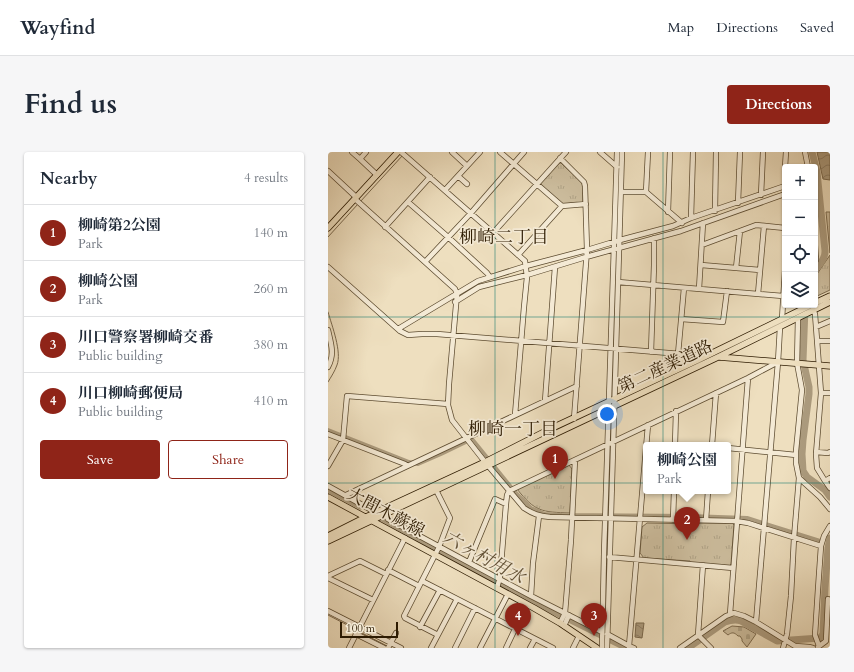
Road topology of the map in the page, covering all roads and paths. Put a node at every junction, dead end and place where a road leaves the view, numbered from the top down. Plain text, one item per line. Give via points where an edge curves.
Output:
1 (352, 152) edge
2 (366, 152) edge
3 (398, 152) edge
4 (402, 152) edge
5 (452, 152) edge
6 (480, 152) edge
7 (500, 152) edge
8 (524, 152) edge
9 (566, 152) edge
10 (600, 152) edge
11 (617, 152) edge
12 (622, 152) edge
13 (648, 152) edge
14 (670, 152) edge
15 (693, 152) edge
16 (716, 152) edge
17 (740, 152) edge
18 (763, 152) edge
19 (786, 152) edge
20 (805, 152) edge
21 (408, 154) edge
22 (560, 158) junction
23 (360, 159) junction
24 (514, 164) junction
25 (785, 164) edge
26 (807, 164) edge
27 (467, 166) junction
28 (617, 167) junction
29 (328, 171) edge
30 (377, 175) junction
31 (458, 176) junction
32 (430, 177) junction
33 (467, 184) dead end
34 (537, 185) junction
35 (782, 187) edge
36 (445, 190) junction
37 (621, 192) junction
38 (646, 192) junction
39 (761, 194) junction
40 (782, 195) edge
41 (357, 201) junction
42 (408, 202) junction
43 (738, 203) junction
44 (586, 204) junction
45 (562, 206) junction
46 (727, 206) junction
47 (715, 210) junction
48 (668, 212) junction
49 (470, 213) junction
50 (730, 214) junction
51 (691, 218) junction
52 (682, 223) junction
53 (703, 223) junction
54 (764, 226) junction
55 (385, 227) junction
56 (328, 228) edge
57 (782, 228) edge
58 (740, 231) junction
59 (493, 233) junction
60 (448, 237) junction
61 (654, 238) junction
62 (617, 241) junction
63 (702, 245) junction
64 (617, 248) junction
65 (587, 250) junction
66 (518, 256) junction
67 (586, 257) junction
68 (425, 262) junction
69 (526, 266) junction
70 (555, 266) junction
71 (701, 266) junction
72 (328, 267) edge
73 (736, 268) junction
74 (760, 270) junction
75 (527, 275) junction
76 (490, 277) junction
77 (618, 282) junction
78 (653, 285) junction
79 (684, 288) junction
80 (699, 289) junction
81 (726, 291) junction
82 (457, 294) junction
83 (758, 294) junction
84 (782, 296) edge
85 (830, 296) edge
86 (456, 302) junction
87 (818, 302) edge
88 (830, 302) edge
89 (782, 308) edge
90 (805, 310) edge
91 (681, 319) junction
92 (782, 319) junction
93 (830, 321) edge
94 (780, 327) junction
95 (816, 327) junction
96 (398, 329) junction
97 (328, 333) edge
98 (453, 335) junction
99 (817, 340) junction
100 (521, 341) junction
101 (830, 341) edge
102 (549, 343) junction
103 (580, 346) junction
104 (614, 349) junction
105 (651, 352) junction
106 (678, 354) junction
107 (706, 356) junction
108 (718, 357) junction
109 (778, 362) junction
110 (798, 363) junction
111 (818, 365) junction
112 (830, 366) edge
113 (328, 367) edge
114 (748, 378) junction
115 (577, 386) junction
116 (716, 393) junction
117 (821, 393) junction
118 (830, 393) edge
119 (545, 401) junction
120 (612, 403) junction
121 (448, 404) junction
122 (676, 411) junction
123 (515, 415) junction
124 (574, 419) junction
125 (648, 425) junction
126 (328, 434) edge
127 (343, 440) junction
128 (468, 440) junction
129 (647, 442) edge
130 (675, 442) edge
131 (712, 442) edge
132 (610, 443) junction
133 (731, 448) edge
134 (742, 450) junction
135 (770, 452) junction
136 (816, 452) junction
137 (830, 452) edge
138 (796, 455) junction
139 (575, 460) junction
140 (489, 462) junction
141 (328, 466) edge
142 (407, 466) junction
143 (799, 478) junction
144 (830, 478) edge
145 (825, 481) junction
146 (643, 482) edge
147 (328, 486) edge
148 (830, 488) edge
149 (436, 490) junction
150 (509, 491) junction
151 (674, 494) edge
152 (708, 494) edge
153 (346, 496) junction
154 (328, 497) edge
155 (335, 500) junction
156 (328, 504) edge
157 (506, 504) junction
158 (830, 509) edge
159 (378, 514) junction
160 (572, 515) junction
161 (539, 516) junction
162 (608, 516) junction
163 (366, 517) junction
164 (640, 517) junction
165 (372, 520) junction
166 (673, 520) junction
167 (706, 520) junction
168 (736, 521) junction
169 (830, 526) edge
170 (764, 528) junction
171 (328, 536) edge
172 (405, 538) junction
173 (794, 538) junction
174 (328, 541) edge
175 (821, 546) junction
176 (439, 547) junction
177 (435, 554) junction
178 (609, 557) junction
179 (636, 559) junction
180 (469, 562) junction
181 (703, 565) junction
182 (733, 568) junction
183 (387, 572) junction
184 (328, 577) edge
185 (500, 579) junction
186 (422, 581) junction
187 (419, 586) junction
188 (497, 588) junction
189 (440, 590) junction
190 (508, 594) junction
191 (531, 596) junction
192 (457, 599) junction
193 (828, 599) dead end
194 (373, 600) junction
195 (538, 600) junction
196 (475, 608) junction
197 (534, 608) junction
198 (329, 613) edge
199 (567, 614) junction
200 (730, 614) junction
201 (828, 616) edge
202 (495, 618) junction
203 (756, 622) junction
204 (562, 624) junction
205 (420, 627) junction
206 (515, 629) junction
207 (358, 630) junction
208 (396, 633) dead end
209 (604, 633) junction
210 (438, 635) junction
211 (579, 636) junction
212 (698, 636) junction
213 (535, 639) junction
214 (828, 640) edge
215 (391, 643) junction
216 (784, 645) edge
217 (818, 646) edge
218 (630, 647) edge
219 (349, 648) edge
220 (384, 648) edge
221 (388, 648) edge
222 (401, 648) edge
223 (432, 648) edge
224 (455, 648) edge
225 (480, 648) edge
226 (506, 648) edge
227 (530, 648) edge
228 (553, 648) edge
229 (573, 648) edge
230 (597, 648) edge
231 (602, 648) edge
232 (607, 648) edge
233 (680, 648) edge
234 (710, 648) edge
235 (813, 648) edge

1 - 23 street
2 - 23 street
3 - 30 main road
4 - 21 street
5 - 27 street
6 - 27 street
7 - 24 street
8 - 24 street
9 - 22 street
10 - 28 street
11 - 28 street
12 - 37 street
13 - 38 street
14 - 48 street
15 - 51 street
16 - 47 street
17 - 43 street
18 - 39 street
19 - 25 street
20 - 26 street
21 - 32 street
22 - 34 street
22 - 44 street via 584,182
23 - 30 street
24 - 34 street
24 - 49 street
27 - 31 street
28 - 62 street
29 - 41 street
30 - 41 main road
31 - 33 street
31 - 36 street
32 - 36 street
32 - 42 street
34 - 45 street
34 - 59 street
35 - 39 street
36 - 49 street
37 - 38 street
37 - 62 street
38 - 48 street
39 - 43 street
40 - 50 street
41 - 55 street
41 - 56 main road
42 - 55 street
42 - 60 street
43 - 46 street
44 - 45 street
44 - 65 street
45 - 66 street
46 - 47 street
46 - 50 street
47 - 51 street
48 - 52 street
49 - 59 street
49 - 60 street
50 - 53 street
51 - 52 street
52 - 62 street
53 - 61 street
53 - 63 street
54 - 57 street
54 - 58 street via 756,225
54 - 74 street
55 - 68 street
58 - 63 street
58 - 73 street
59 - 66 street
60 - 68 street
60 - 76 street
61 - 64 street
61 - 78 street
62 - 64 street
62 - 65 street
63 - 71 street
64 - 67 street
64 - 77 street
64 - 104 street
65 - 67 street
65 - 69 street
66 - 69 street via 525,261
67 - 70 street
67 - 103 street
68 - 82 street via 455,289
69 - 75 street
69 - 76 street
70 - 75 street
70 - 102 street
71 - 73 street
71 - 80 street
72 - 96 street
73 - 74 street
74 - 83 street
75 - 86 street via 479,287
75 - 100 street
76 - 82 street
77 - 78 street
77 - 104 street
78 - 79 street
78 - 105 street
79 - 80 street
79 - 91 street
80 - 81 street
81 - 83 street
81 - 91 street via 723,322
82 - 86 street
82 - 96 street
83 - 84 street
85 - 87 main road
86 - 98 street
88 - 90 main road, 第二産業道路
89 - 92 street
90 - 92 main road, 第二産業道路
90 - 94 main road, 第二産業道路
90 - 95 street via 815,314
90 - 110 street
91 - 106 street
92 - 107 main road, 第二産業道路
93 - 95 street
94 - 108 main road, 第二産業道路
94 - 109 street
95 - 99 street
96 - 98 street via 408,335
97 - 113 street via 332,344 332,360
98 - 100 street
98 - 121 street
99 - 101 street
99 - 111 street
100 - 102 street
100 - 123 street
102 - 103 street
102 - 119 street
103 - 104 street
103 - 115 street
104 - 105 street
104 - 120 street
105 - 106 street
106 - 107 street
107 - 108 main road
107 - 120 main road, 第二産業道路
108 - 109 main road
108 - 120 main road, 第二産業道路
109 - 110 main road
109 - 114 street
109 - 135 street
110 - 111 main road
110 - 138 street via 802,390
111 - 112 main road
111 - 117 street
114 - 116 street
114 - 134 street
115 - 119 street
115 - 124 street
116 - 122 street
116 - 131 street
117 - 118 street
117 - 136 street
119 - 123 street
120 - 124 main road, 第二産業道路
120 - 132 street
120 - 140 main road, 第二産業道路
121 - 127 street via 347,396
121 - 128 street via 452,420
122 - 125 street
122 - 130 street
123 - 128 street
124 - 140 main road, 第二産業道路
125 - 129 street
125 - 132 street
126 - 127 street
127 - 141 street
127 - 142 street
128 - 140 street
128 - 142 street
132 - 139 street
132 - 162 street
133 - 134 street
134 - 135 street
134 - 168 street
135 - 138 street
135 - 170 street
136 - 137 street
136 - 145 street via 817,468
138 - 143 street
139 - 150 street
139 - 160 street
140 - 149 main road, 第二産業道路
140 - 150 street
140 - 159 main road, 第二産業道路
142 - 153 street
143 - 158 street
143 - 173 street
144 - 145 street
145 - 148 street
146 - 164 street
147 - 153 street
149 - 159 main road, 第二産業道路
149 - 176 street via 450,518
150 - 157 street
150 - 161 street via 524,508
151 - 166 street
152 - 167 street
153 - 159 street
154 - 155 main road, 大間木蕨線
155 - 156 street
155 - 163 main road, 大間木蕨線
157 - 180 street via 495,499
157 - 185 street
159 - 163 main road, 第二産業道路
159 - 165 main road, 第二産業道路
159 - 176 street
160 - 161 street
160 - 162 street
160 - 199 street
161 - 191 street
162 - 164 street
162 - 178 street
162 - 209 street
163 - 165 main road, 大間木蕨線
163 - 171 main road, 第二産業道路
164 - 166 street
164 - 179 street
165 - 172 main road, 大間木蕨線
165 - 174 main road, 第二産業道路
166 - 167 street
167 - 168 street
168 - 170 street
168 - 182 street
169 - 175 street
170 - 173 street
170 - 203 street
172 - 177 main road, 大間木蕨線
172 - 183 street
173 - 175 street
173 - 216 street via 791,596
175 - 217 street via 815,635
176 - 177 street
176 - 180 street
177 - 186 street
177 - 188 main road, 大間木蕨線
178 - 179 street
178 - 209 street
179 - 181 street
179 - 218 street
180 - 185 street
181 - 182 street
181 - 212 street
182 - 200 street
183 - 184 street via 360,561
183 - 187 street
183 - 194 street
184 - 194 street
185 - 188 street
185 - 191 street
186 - 187 street
186 - 189 street
187 - 205 street via 404,616
188 - 190 main road, 大間木蕨線
189 - 192 street
189 - 205 street
190 - 197 main road, 大間木蕨線
190 - 202 street
191 - 195 street
192 - 196 street
192 - 210 street
193 - 201 street
194 - 207 street
195 - 197 street
195 - 199 street
196 - 202 street
196 - 224 street
197 - 204 main road, 大間木蕨線
198 - 207 street
199 - 204 street
199 - 209 street
200 - 203 street via 738,614
200 - 212 street
201 - 214 street
202 - 206 street
202 - 225 street
203 - 216 street via 781,637
204 - 211 main road, 大間木蕨線
205 - 210 street
206 - 213 street
206 - 226 street
207 - 215 street
207 - 219 street
207 - 220 street
208 - 215 street
209 - 218 street
209 - 231 street
209 - 232 street
210 - 223 street
211 - 229 street
211 - 230 main road, 大間木蕨線
212 - 233 street
212 - 234 street
213 - 227 street
213 - 228 street
214 - 217 street
215 - 221 street
215 - 222 street
216 - 235 street

